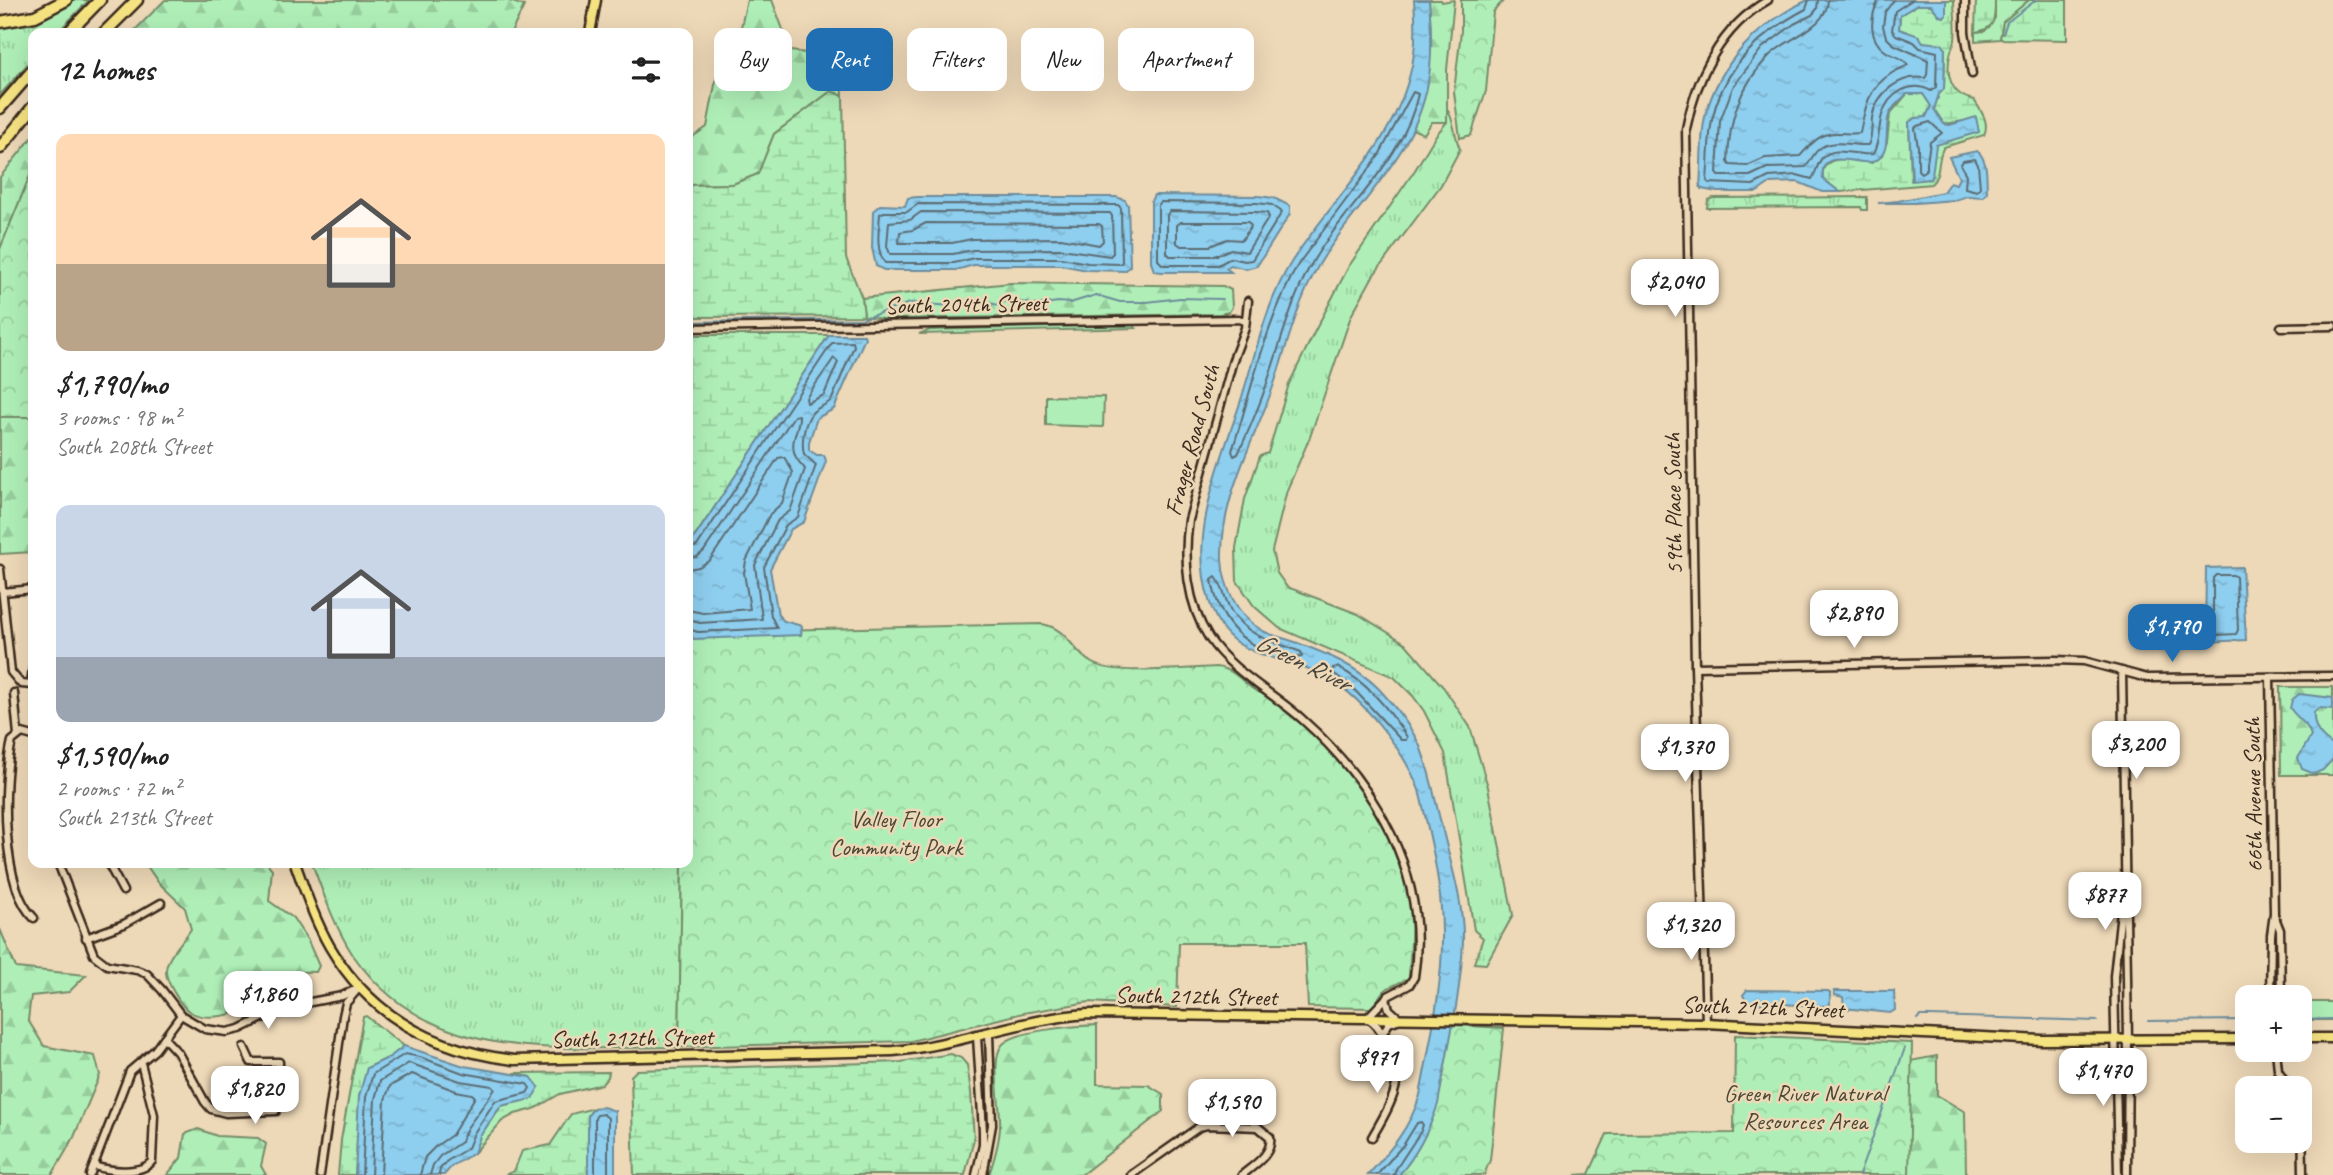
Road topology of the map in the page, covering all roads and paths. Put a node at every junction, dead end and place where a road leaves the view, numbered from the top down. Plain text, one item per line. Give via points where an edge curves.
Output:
1 (66, 0) edge
2 (100, 0) edge
3 (137, 0) edge
4 (596, 0) edge
5 (1768, 0) edge
6 (1965, 0) edge
7 (0, 22) edge
8 (73, 28) edge
9 (109, 28) edge
10 (591, 28) edge
11 (1972, 74) dead end
12 (28, 76) edge
13 (0, 108) edge
14 (28, 113) edge
15 (0, 148) edge
16 (1248, 301) dead end
17 (1244, 321) junction
18 (2333, 326) edge
19 (2281, 327) dead end
20 (693, 328) edge
21 (0, 569) edge
22 (28, 590) edge
23 (3, 592) junction
24 (1695, 667) junction
25 (2122, 671) junction
26 (2333, 676) edge
27 (2270, 677) junction
28 (28, 685) edge
29 (14, 693) dead end
30 (28, 734) edge
31 (18, 735) junction
32 (60, 868) edge
33 (111, 868) edge
34 (297, 868) edge
35 (123, 891) dead end
36 (2124, 891) junction
37 (161, 904) dead end
38 (2274, 913) junction
39 (34, 918) dead end
40 (86, 938) junction
41 (2270, 985) edge
42 (2281, 985) edge
43 (359, 988) junction
44 (1386, 998) junction
45 (181, 1015) junction
46 (1367, 1018) junction
47 (1400, 1019) junction
48 (1706, 1023) junction
49 (1383, 1033) junction
50 (989, 1034) junction
51 (977, 1037) junction
52 (164, 1038) junction
53 (2312, 1038) edge
54 (2333, 1038) edge
55 (2235, 1039) edge
56 (2115, 1040) junction
57 (2128, 1040) junction
58 (244, 1047) dead end
59 (141, 1063) junction
60 (1372, 1137) dead end
61 (2302, 1153) edge
62 (94, 1166) junction
63 (90, 1175) edge
64 (320, 1175) edge
65 (976, 1175) edge
66 (983, 1175) edge
67 (1131, 1175) edge
68 (1242, 1175) edge
69 (2118, 1175) edge
70 (2127, 1175) edge
71 (2302, 1175) edge

1 - 7 highway via 35,16
2 - 8 highway
3 - 9 highway
4 - 10 main road
5 - 24 street, 59th Place South via 1709,60 1698,81 1686,129
6 - 11 street
12 - 13 highway
14 - 15 highway
16 - 17 street, Frager Road South
17 - 20 street, South 204th Street
17 - 44 street, Frager Road South via 1189,520 1190,590 1213,644 1338,755 1372,797 1393,835 1415,908 1415,972 1411,984
18 - 19 street
21 - 23 street
22 - 23 street
23 - 28 street via 11,672 21,684
24 - 25 street via 2055,660 2084,661
24 - 48 street, 59th Place South
25 - 27 street via 2147,678
25 - 36 street
26 - 27 street
27 - 38 street, 66th Avenue South
29 - 31 street
30 - 31 street
31 - 39 street via 12,741 6,777 6,814 13,878 23,907
32 - 40 street
33 - 35 street
34 - 43 main road, South 212th Street via 330,948
36 - 56 street via 2113,976
36 - 57 street
37 - 40 street
38 - 41 street, 66th Avenue South
38 - 42 street, 66th Avenue South via 2280,930
40 - 45 street via 100,962 147,974
43 - 45 street via 290,1006 227,1032 205,1029
43 - 51 main road, South 212th Street via 406,1027 426,1037 459,1051 514,1060 893,1051
43 - 64 street via 346,1003 343,1016
44 - 46 street, Frager Road South
44 - 47 street via 1389,1009
45 - 52 street
46 - 47 main road, South 212th Street
46 - 49 street
46 - 50 main road, South 212th Street via 1088,1014
47 - 48 main road, South 212th Street
47 - 49 street
48 - 56 main road, South 212th Street
49 - 60 street via 1397,1073 1386,1111
50 - 51 main road, South 212th Street
50 - 66 street via 992,1125
51 - 65 street via 983,1145
52 - 58 street via 211,1109 226,1113 276,1111 279,1062 251,1062
52 - 59 street
53 - 54 main road
55 - 57 main road, South 212th Street
56 - 57 main road, South 212th Street
56 - 69 street
57 - 70 street
59 - 62 street via 130,1071
59 - 62 street via 154,1115 152,1161 142,1169
61 - 71 street
62 - 63 street
67 - 68 street via 1199,1126 1258,1127 1271,1143 1267,1154

